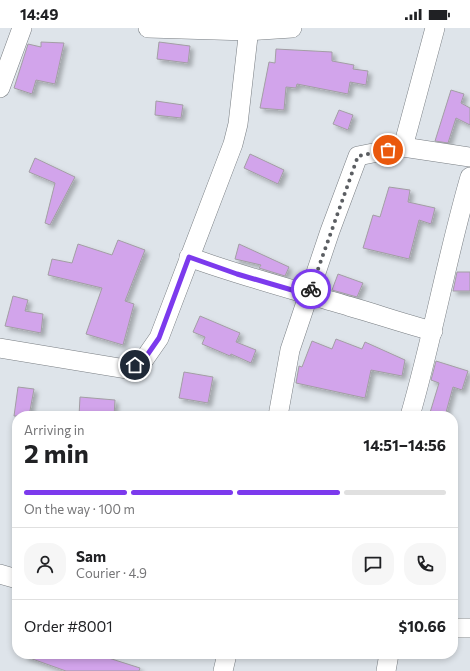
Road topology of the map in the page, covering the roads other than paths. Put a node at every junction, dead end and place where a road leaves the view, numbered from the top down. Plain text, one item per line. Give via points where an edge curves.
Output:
1 (22, 28) edge
2 (148, 28) edge
3 (292, 28) edge
4 (435, 28) edge
5 (249, 30) edge
6 (7, 50) edge
7 (0, 88) edge
8 (403, 147) junction
9 (470, 158) edge
10 (470, 178) edge
11 (189, 257) junction
12 (309, 295) junction
13 (433, 331) junction
14 (0, 348) edge
15 (279, 411) edge
16 (411, 411) edge
17 (0, 574) edge
18 (12, 578) edge
19 (458, 628) edge
20 (470, 628) edge
21 (226, 659) edge
22 (388, 659) edge
23 (223, 671) edge
24 (386, 671) edge

1 - 6 street
2 - 5 street
3 - 5 street
4 - 8 street
5 - 11 street via 238,124 233,144
6 - 7 street
8 - 9 street
8 - 12 street via 358,156
10 - 13 street via 453,234
11 - 12 street
11 - 14 street via 159,338 143,361 126,369
12 - 13 street via 401,324
12 - 15 street via 290,350
13 - 16 street
17 - 18 street
19 - 20 street
21 - 23 street
22 - 24 street

